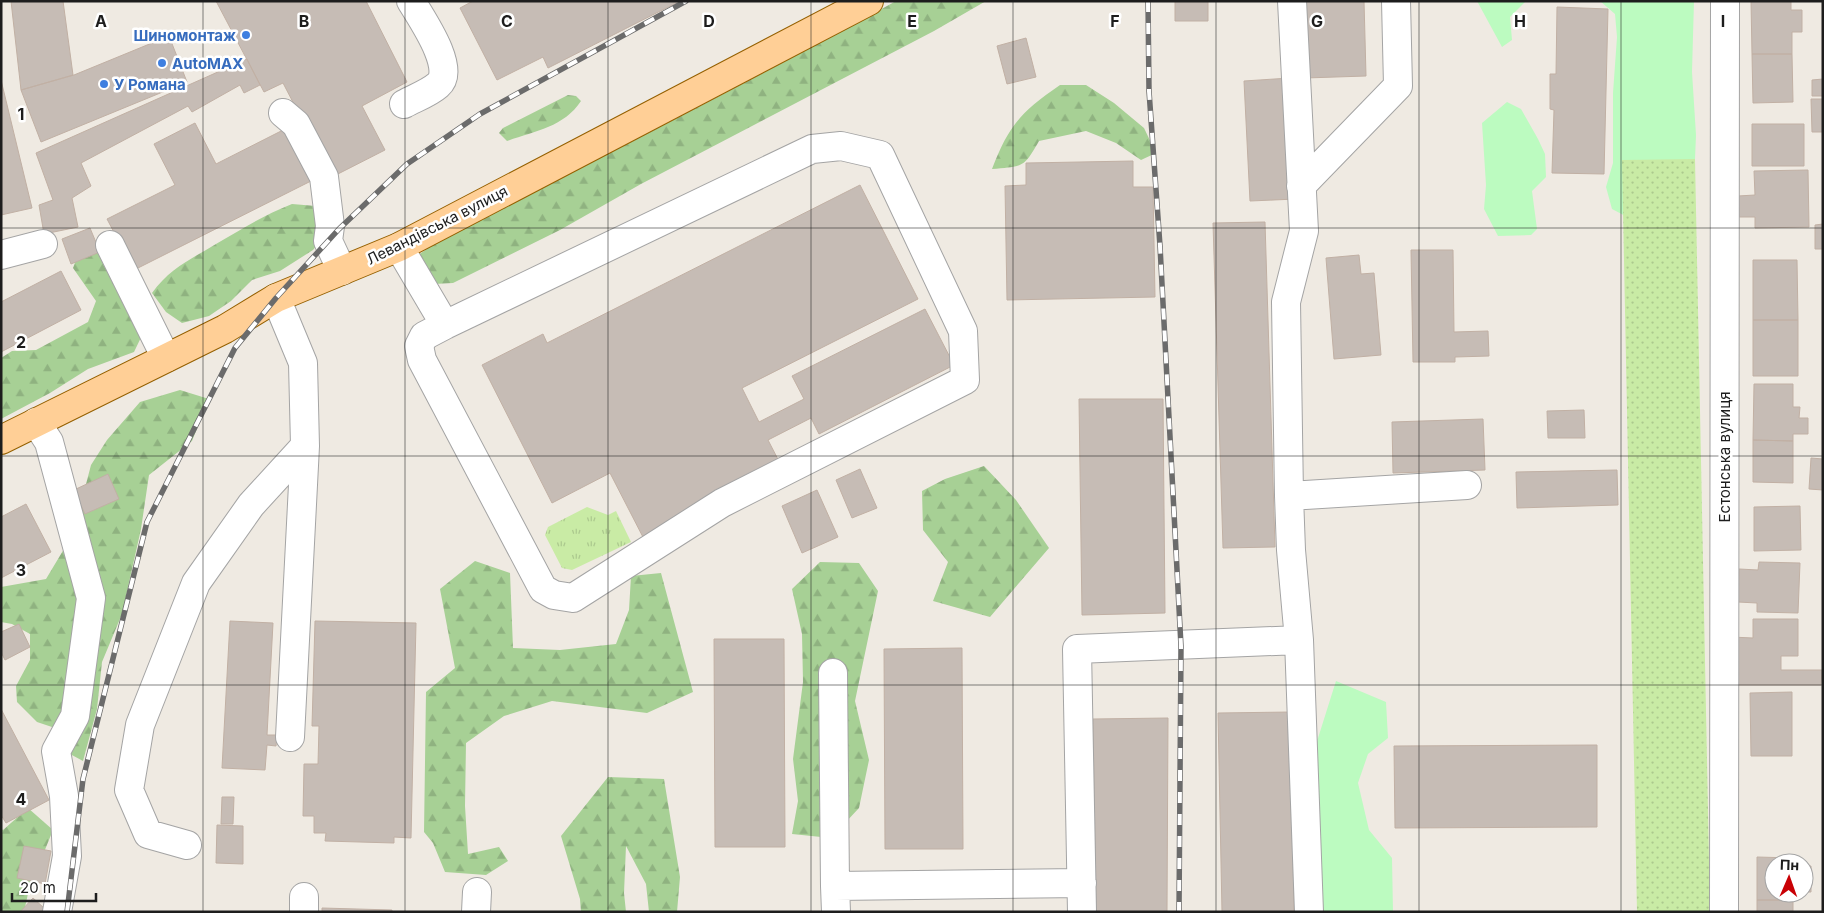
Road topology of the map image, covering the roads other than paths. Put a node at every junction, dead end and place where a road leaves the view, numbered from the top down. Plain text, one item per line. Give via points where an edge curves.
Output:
1 (412, 1) edge
2 (869, 1) edge
3 (1292, 1) edge
4 (1396, 1) edge
5 (1725, 1) edge
6 (404, 104) dead end
7 (283, 113) dead end
8 (1302, 186) junction
9 (43, 244) dead end
10 (110, 245) dead end
11 (399, 247) junction
12 (1, 255) edge
13 (342, 271) junction
14 (276, 298) junction
15 (445, 325) junction
16 (166, 358) junction
17 (36, 422) junction
18 (1, 440) edge
19 (305, 446) junction
20 (1467, 486) dead end
21 (1290, 496) junction
22 (1299, 640) junction
23 (833, 673) dead end
24 (290, 737) dead end
25 (187, 845) dead end
26 (1082, 884) junction
27 (836, 899) edge
28 (57, 912) edge
29 (1082, 912) edge
30 (1309, 912) edge
31 (1724, 912) edge

1 - 6 street via 441,54 444,74 439,84
2 - 11 main road, Левандівська вулиця
3 - 8 street
4 - 8 street via 1398,86
5 - 31 street, Естонська вулиця
7 - 13 street via 296,124 324,177 330,226 328,241
8 - 21 street via 1304,231 1286,302
9 - 12 street
10 - 16 street
11 - 13 main road, Левандівська вулиця
11 - 15 street
13 - 14 main road, Левандівська вулиця
14 - 16 main road, Левандівська вулиця via 225,329
14 - 19 street via 303,363
15 - 15 street via 424,336 419,346 422,360 543,589 554,595 573,598 722,503 965,380 963,331 880,155 841,146 812,149
16 - 17 main road, Левандівська вулиця
17 - 18 main road, Левандівська вулиця
17 - 28 street via 49,442 91,598 75,716 56,751 64,796 67,856
19 - 24 street
19 - 25 street via 251,505 196,583 140,725 129,790 148,834
20 - 21 street
21 - 22 street
22 - 26 street via 1077,649
22 - 30 street
23 - 27 street
26 - 27 street
26 - 29 street

